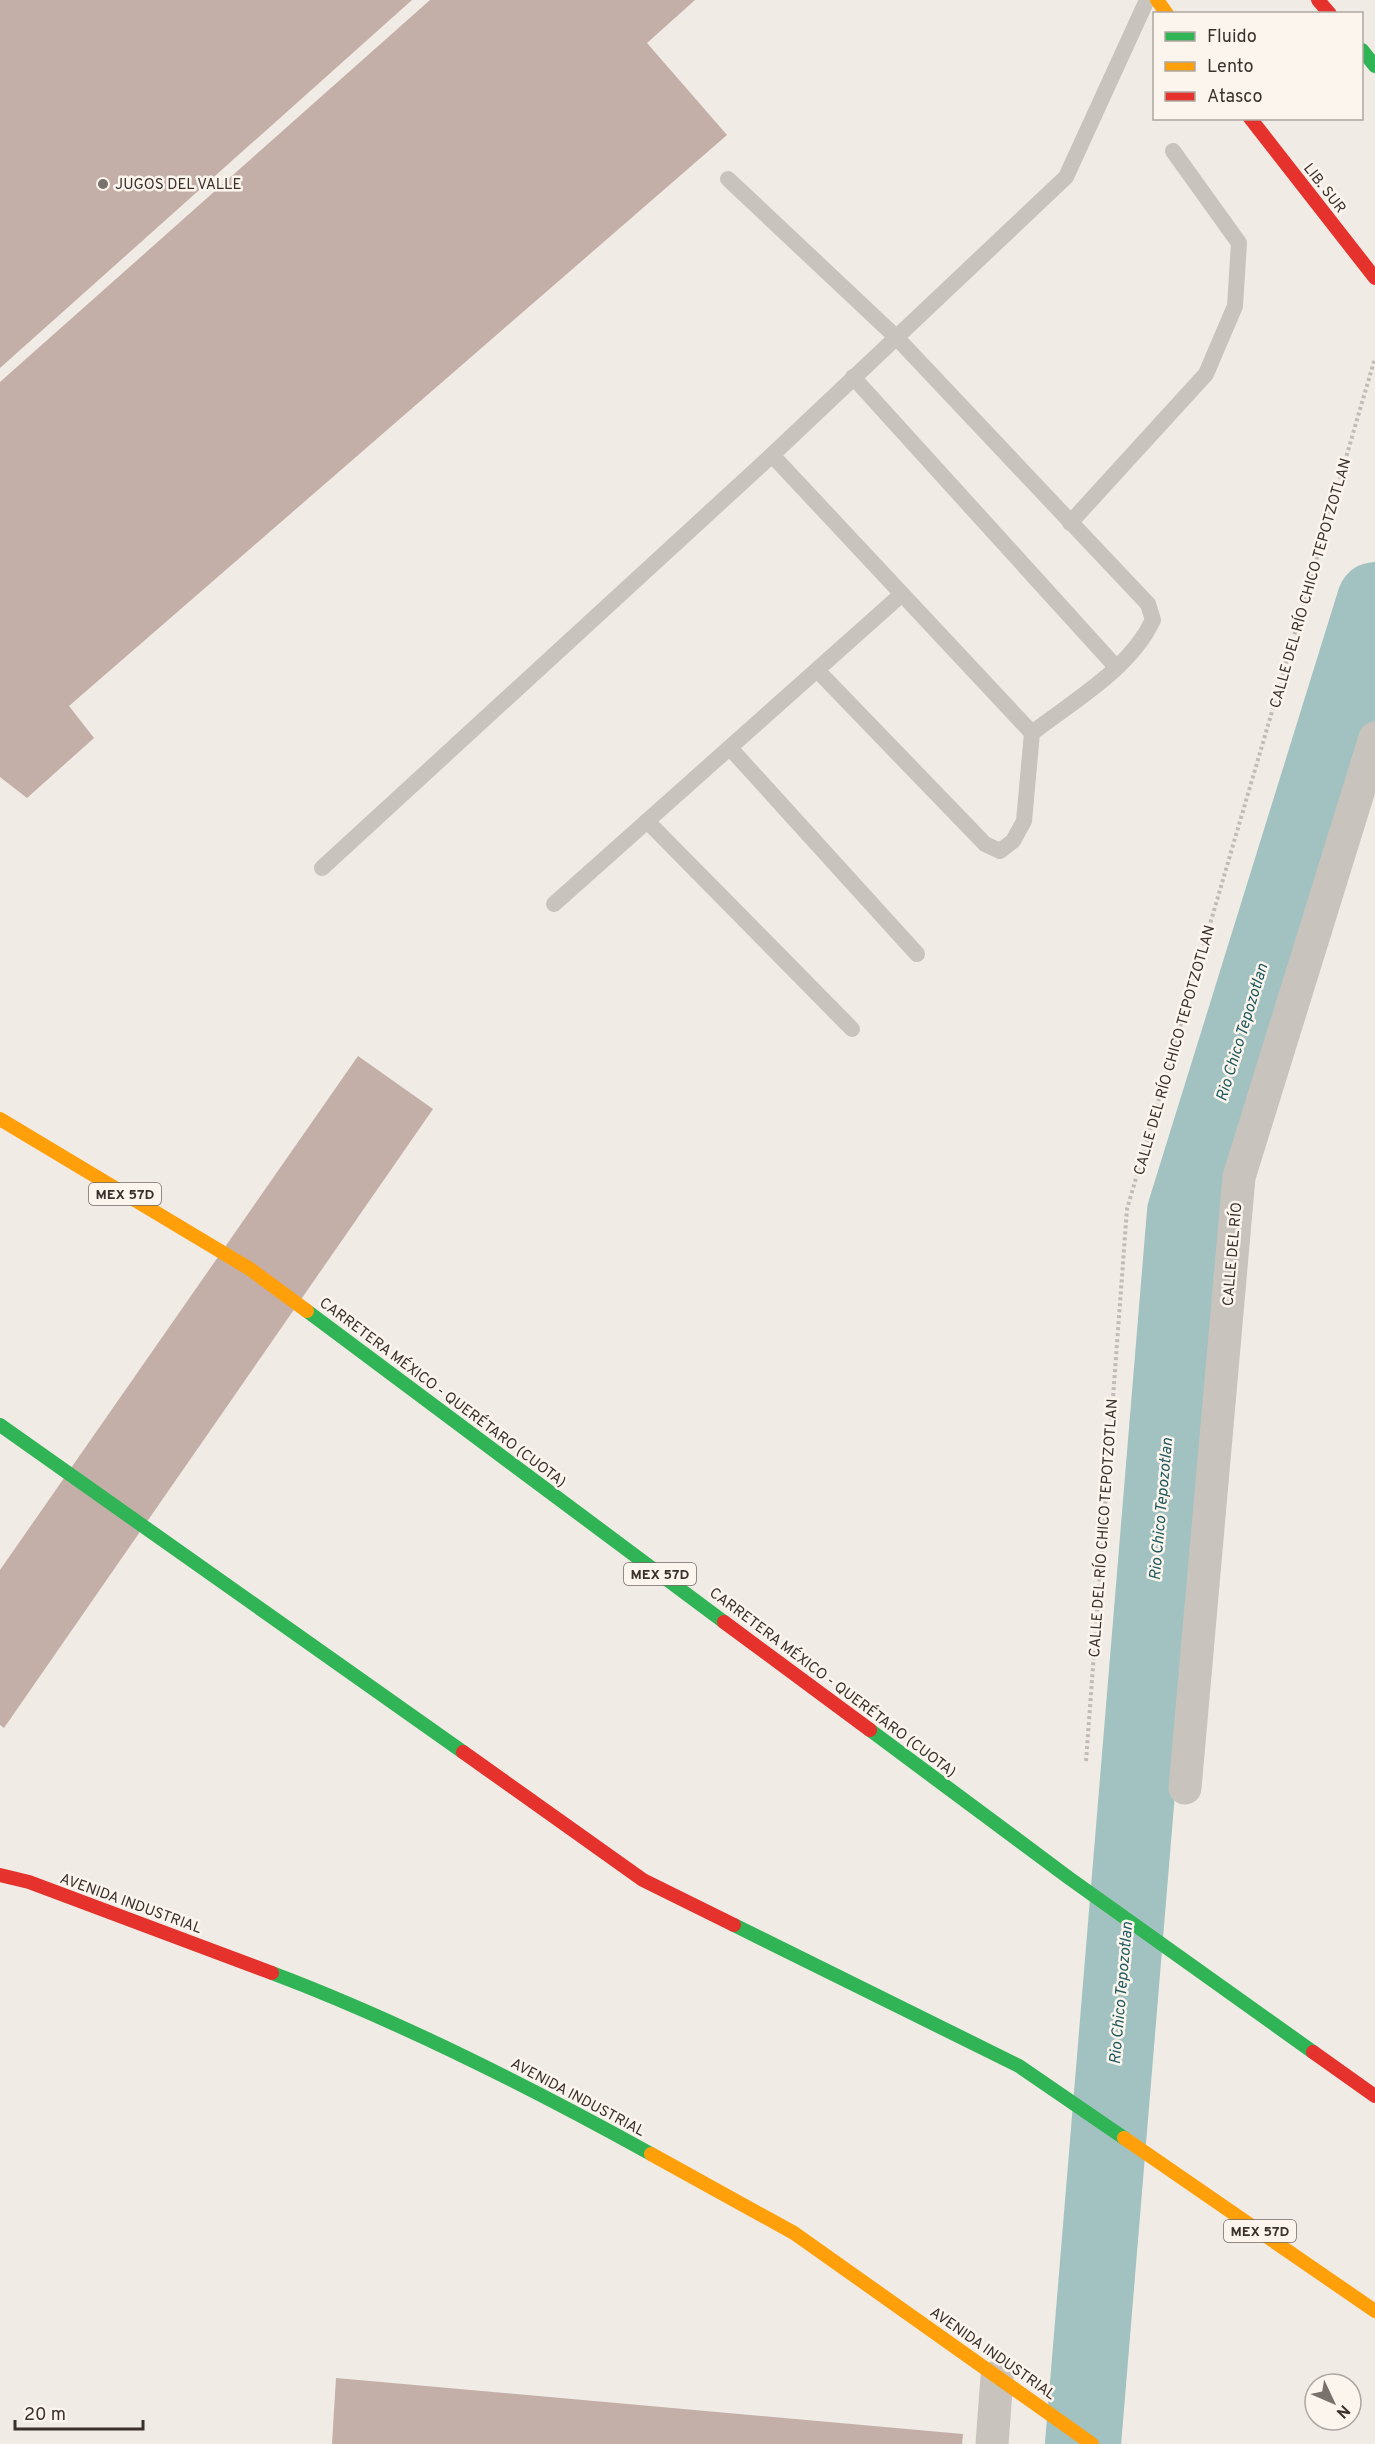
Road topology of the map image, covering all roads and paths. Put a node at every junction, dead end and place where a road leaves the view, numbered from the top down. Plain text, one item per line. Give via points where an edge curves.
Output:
1 (1148, 0) edge
2 (1318, 0) edge
3 (1328, 12) edge
4 (1363, 51) edge
5 (1375, 66) edge
6 (1252, 120) edge
7 (1173, 151) dead end
8 (728, 179) dead end
9 (1375, 278) edge
10 (896, 337) junction
11 (1375, 358) edge
12 (853, 377) junction
13 (772, 455) junction
14 (1070, 523) junction
15 (902, 594) junction
16 (1116, 667) junction
17 (817, 670) junction
18 (1032, 733) junction
19 (1375, 738) edge
20 (730, 748) junction
21 (647, 821) junction
22 (322, 868) dead end
23 (554, 904) dead end
24 (917, 954) dead end
25 (852, 1029) dead end
26 (0, 1119) edge
27 (0, 1425) edge
28 (1086, 1761) dead end
29 (1185, 1788) dead end
30 (0, 1875) edge
31 (1375, 2096) edge
32 (1375, 2311) edge
33 (997, 2376) junction
34 (992, 2444) edge
35 (1092, 2444) edge

1 - 10 lane via 1066,177
2 - 3 main road
4 - 5 main road
6 - 9 main road, LIB. SUR
7 - 14 lane via 1239,243 1235,306 1206,374
8 - 10 lane
10 - 12 lane
10 - 14 lane
11 - 28 path, CALLE DEL RÍO CHICO TEPOTZOTLAN via 1127,1209
12 - 13 lane
12 - 16 lane
13 - 15 lane
13 - 22 lane
14 - 16 lane via 1148,604 1153,620
15 - 17 lane
15 - 18 lane
16 - 18 lane
17 - 18 lane via 985,844 1000,851 1013,841 1024,821
17 - 20 lane
19 - 29 street, CALLE DEL RÍO via 1239,1177
20 - 21 lane
20 - 24 lane
21 - 23 lane
21 - 25 lane
26 - 31 main road, CARRETERA MÉXICO - QUERÉTARO (CUOTA) / MEX 57D via 250,1269 1069,1878
27 - 32 main road, MEX 57D via 643,1880 1019,2066
30 - 33 main road, AVENIDA INDUSTRIAL via 29,1882 314,1989 547,2096 794,2232
33 - 34 street
33 - 35 main road, AVENIDA INDUSTRIAL

